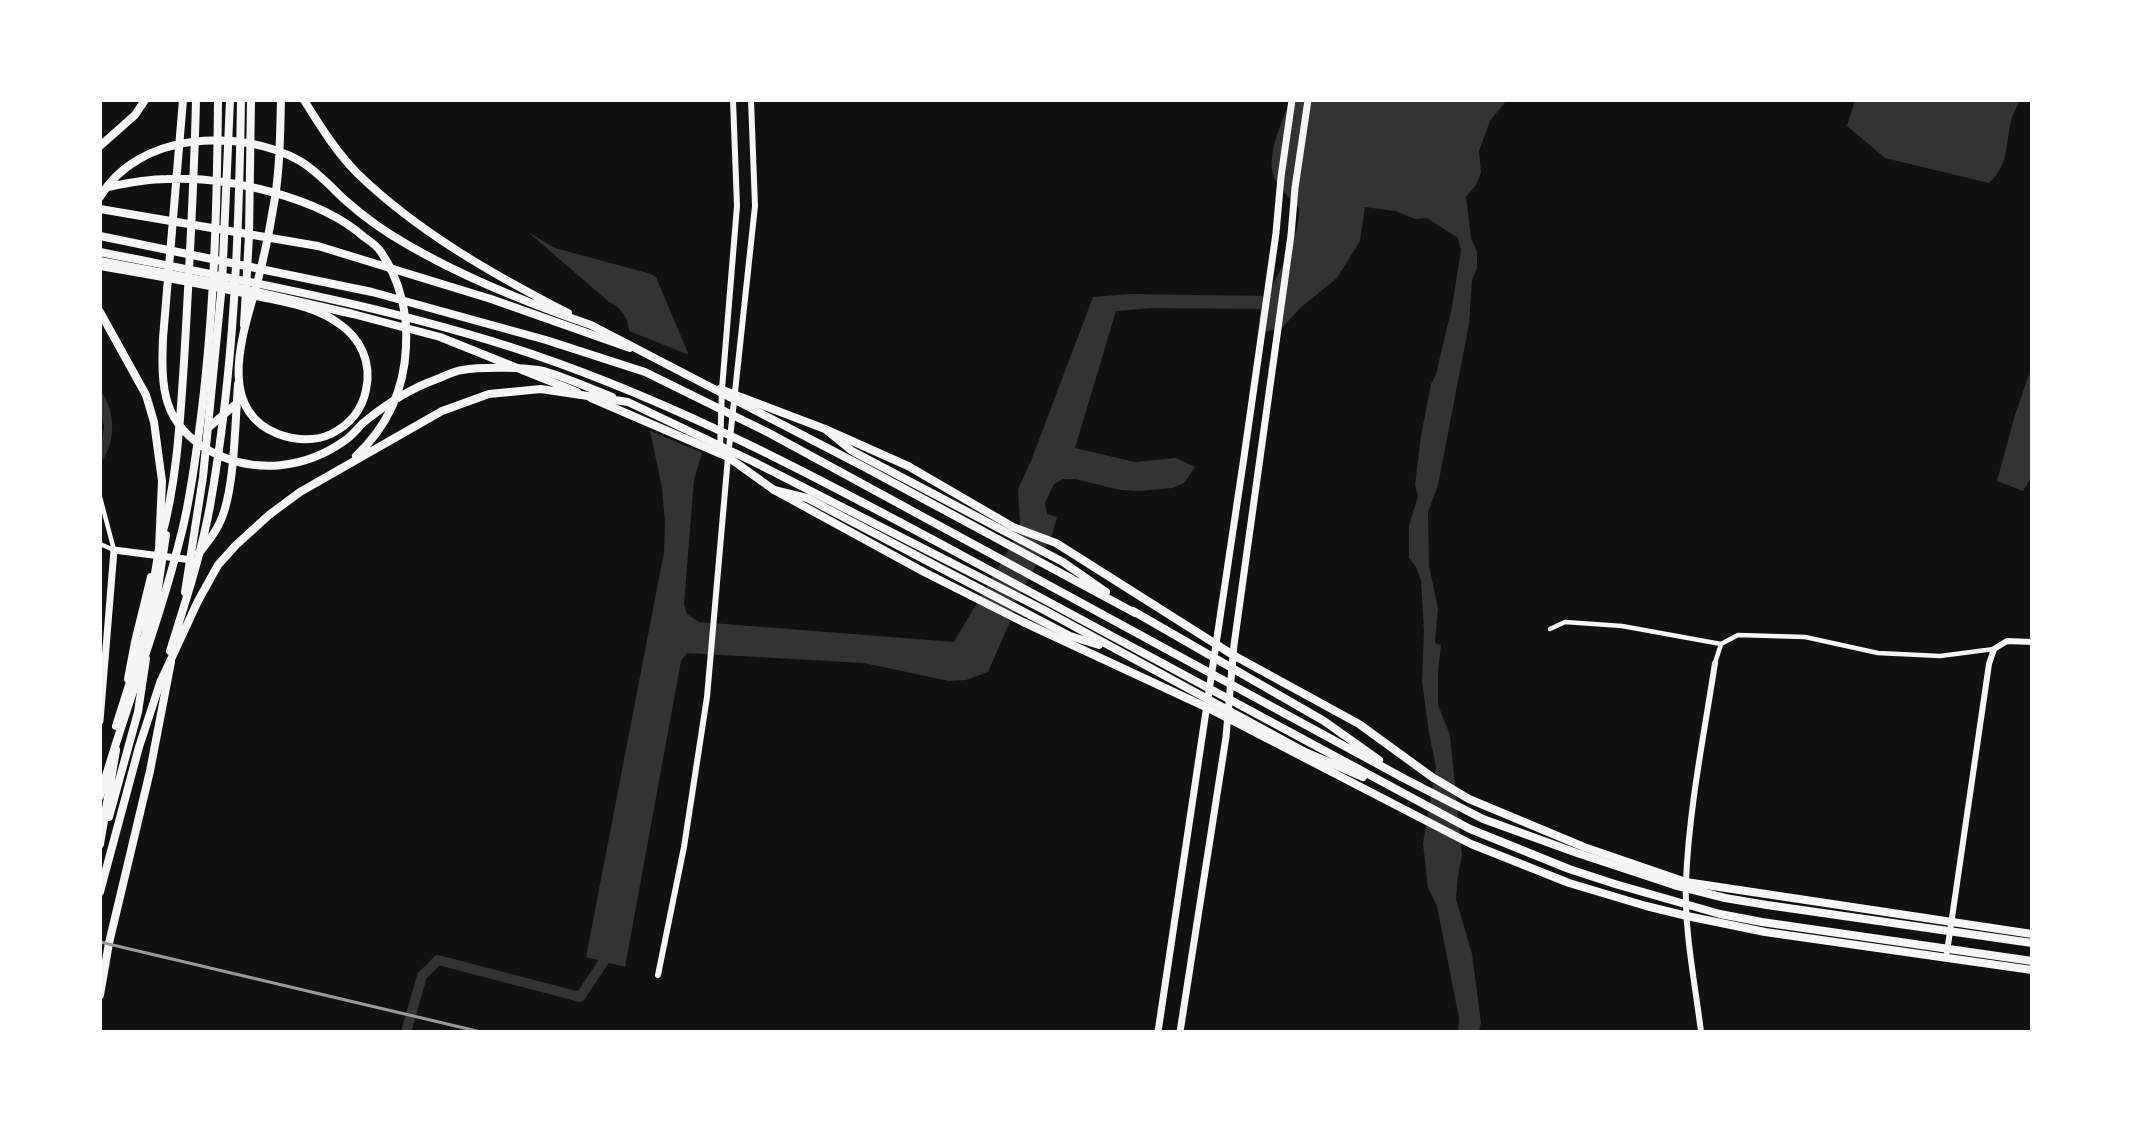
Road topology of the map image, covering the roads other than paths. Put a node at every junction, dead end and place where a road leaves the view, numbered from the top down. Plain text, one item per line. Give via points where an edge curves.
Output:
1 (145, 100) edge
2 (183, 100) edge
3 (196, 100) edge
4 (218, 100) edge
5 (230, 100) edge
6 (241, 100) edge
7 (251, 100) edge
8 (280, 100) edge
9 (304, 100) edge
10 (732, 100) edge
11 (751, 100) edge
12 (1292, 100) edge
13 (1308, 100) edge
14 (100, 146) edge
15 (100, 188) edge
16 (100, 197) edge
17 (100, 209) edge
18 (191, 225) junction
19 (225, 231) junction
20 (249, 235) junction
21 (100, 236) edge
22 (100, 252) edge
23 (100, 261) edge
24 (100, 266) edge
25 (189, 277) junction
26 (222, 284) junction
27 (247, 290) junction
28 (100, 312) edge
29 (100, 324) edge
30 (591, 325) junction
31 (117, 341) junction
32 (722, 389) junction
33 (735, 395) junction
34 (628, 402) junction
35 (237, 403) junction
36 (208, 428) junction
37 (825, 429) junction
38 (720, 453) junction
39 (728, 457) junction
40 (345, 466) junction
41 (774, 490) junction
42 (100, 497) edge
43 (100, 544) edge
44 (114, 550) junction
45 (160, 556) junction
46 (192, 560) junction
47 (1135, 613) junction
48 (1550, 629) dead end
49 (2031, 642) edge
50 (1721, 644) junction
51 (1994, 649) junction
52 (1115, 650) junction
53 (1233, 656) junction
54 (1715, 663) joint
55 (160, 683) junction
56 (1208, 708) junction
57 (1228, 718) junction
58 (100, 721) edge
59 (108, 769) junction
60 (1405, 779) junction
61 (100, 796) edge
62 (1409, 796) junction
63 (100, 846) edge
64 (1686, 882) junction
65 (100, 892) edge
66 (1687, 916) junction
67 (1951, 922) junction
68 (2031, 934) edge
69 (2031, 943) edge
70 (1947, 958) junction
71 (2031, 961) edge
72 (2031, 970) edge
73 (658, 975) dead end
74 (100, 995) edge
75 (1158, 1032) edge
76 (1180, 1032) edge
77 (1701, 1032) edge

1 - 14 main road via 135,116
2 - 34 main road via 162,372 171,414 198,444 236,462 275,467 295,464 347,438 411,389 461,370 542,370
3 - 18 main road
4 - 59 main road via 210,320 190,493 163,600
5 - 19 main road
6 - 55 main road via 236,273 224,407 210,507
7 - 20 main road
8 - 24 main road via 274,206 265,254 256,287 253,298 250,309 244,329 239,388 250,414 263,427 282,435 311,439 327,436 348,423 362,404 367,368 358,341 337,321 254,295 245,293 140,273
9 - 30 main road via 357,173 416,222 536,297
10 - 32 street via 737,206
11 - 33 street via 755,206
12 - 56 main road
13 - 53 main road
15 - 40 main road via 168,178 249,187 325,211 380,250 398,283 404,309 404,367 398,395 385,422
16 - 30 main road via 133,163 172,145 221,141 264,147 302,162 366,217 408,245 548,310
17 - 18 main road
18 - 19 main road
18 - 25 main road
19 - 20 main road
19 - 26 main road
20 - 27 main road
20 - 32 main road via 318,246 491,299 623,345
21 - 60 main road via 383,295 645,372 769,433
22 - 62 main road via 241,280 452,330 534,355 651,400 811,475
23 - 25 main road
25 - 26 main road
25 - 45 main road via 173,486
26 - 27 main road
26 - 36 main road
27 - 35 main road
27 - 38 main road via 440,337
28 - 31 main road
29 - 31 main road
30 - 47 main road
31 - 59 main road via 146,395 162,482 161,524 145,635 111,742
32 - 33 main road
32 - 38 street
33 - 37 main road
33 - 39 street
34 - 40 main road via 541,389 489,394 442,411
34 - 52 main road via 754,462
35 - 36 main road
35 - 46 main road via 230,489 221,521 211,540
36 - 46 main road
37 - 47 main road via 852,451 1063,562
37 - 53 main road via 908,466 1013,527 1056,543
38 - 39 main road
39 - 41 main road
39 - 73 street via 707,698 686,836
40 - 55 main road via 269,515 218,565
41 - 52 main road via 807,498 1070,636
41 - 56 main road via 1023,622
42 - 44 street
43 - 44 street
44 - 45 main road
44 - 58 main road
45 - 46 main road
45 - 63 main road via 135,642
45 - 63 main road via 138,712
46 - 74 main road
47 - 60 main road via 1324,721
48 - 50 street via 1566,622
49 - 51 street via 2007,641
50 - 51 street via 1738,634 1805,637 1878,653 1940,656
50 - 54 street
51 - 67 street
52 - 62 main road via 1305,752
53 - 57 main road
53 - 64 main road via 1359,724 1469,799
54 - 64 street
55 - 65 main road
56 - 57 main road
56 - 75 main road
57 - 66 main road via 1471,844 1569,883
57 - 76 main road
59 - 61 main road
60 - 69 main road via 1483,819 1674,885 1725,898
62 - 71 main road via 1470,829 1569,869 1720,914
64 - 66 street
64 - 67 main road
66 - 70 main road via 1765,932
66 - 77 street
67 - 68 main road
67 - 70 street
70 - 72 main road

